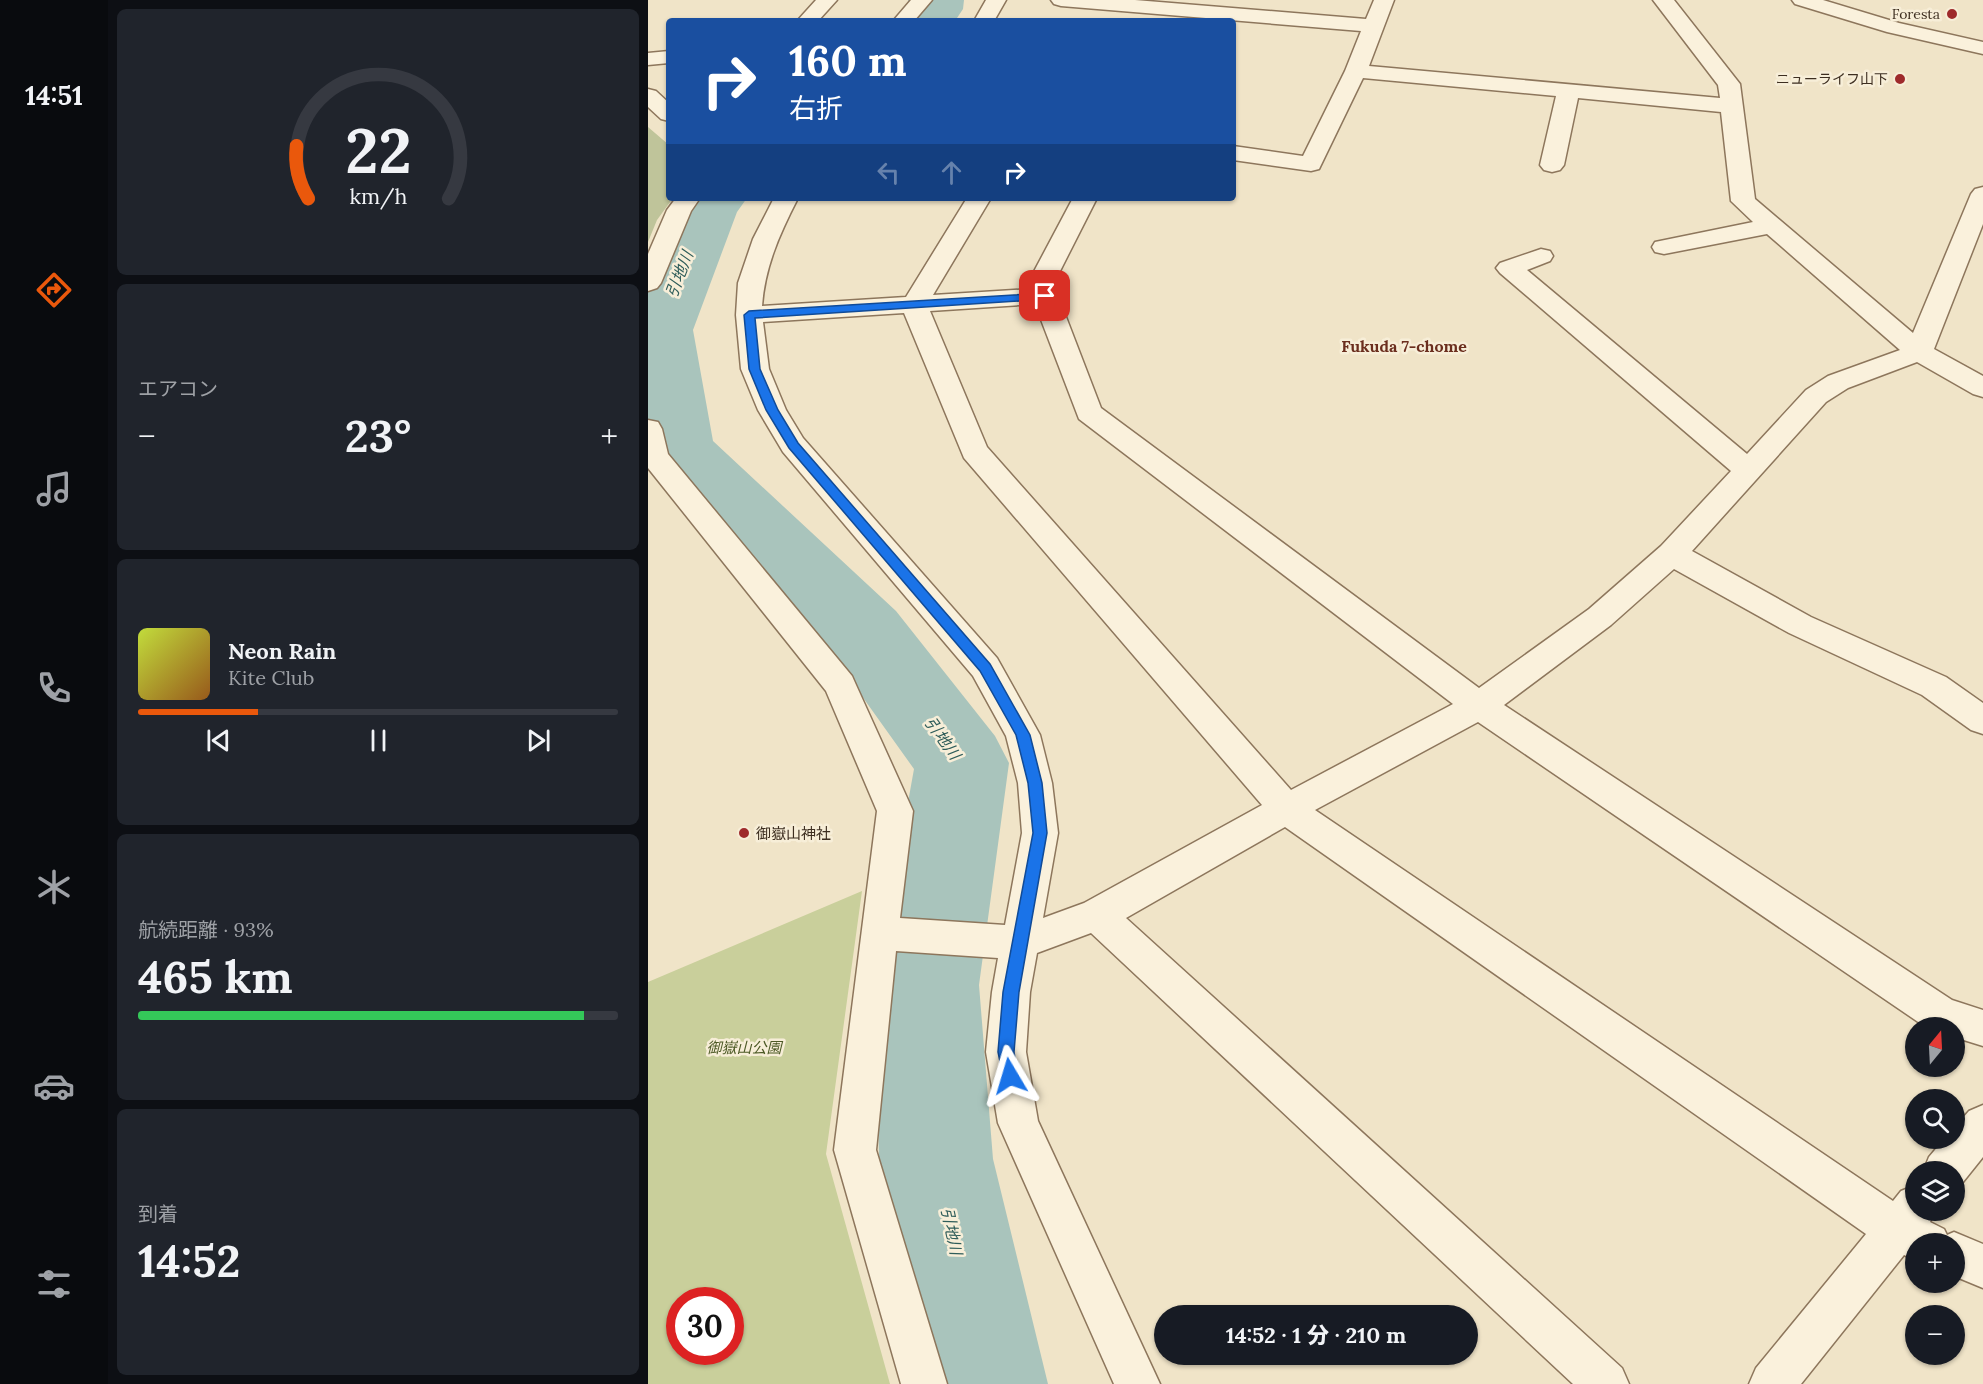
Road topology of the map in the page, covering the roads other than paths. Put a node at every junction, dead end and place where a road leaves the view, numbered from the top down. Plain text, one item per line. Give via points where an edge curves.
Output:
1 (826, 0) edge
2 (922, 0) edge
3 (996, 0) edge
4 (1060, 0) edge
5 (1384, 0) edge
6 (1663, 0) edge
7 (1802, 0) edge
8 (1097, 2) edge
9 (1181, 10) edge
10 (810, 18) edge
11 (906, 18) edge
12 (986, 18) edge
13 (1088, 18) edge
14 (1375, 26) junction
15 (1983, 48) edge
16 (666, 57) edge
17 (648, 59) edge
18 (1356, 70) junction
19 (1569, 89) junction
20 (648, 96) edge
21 (1733, 106) junction
22 (666, 111) edge
23 (1236, 153) edge
24 (1552, 165) dead end
25 (1983, 194) edge
26 (686, 201) edge
27 (784, 201) edge
28 (977, 201) edge
29 (1083, 201) edge
30 (1772, 226) junction
31 (1664, 247) dead end
32 (1541, 256) dead end
33 (648, 284) edge
34 (1045, 296) junction
35 (915, 304) junction
36 (749, 315) junction
37 (1919, 352) junction
38 (1983, 388) edge
39 (648, 429) edge
40 (1749, 471) junction
41 (1671, 554) junction
42 (1479, 706) junction
43 (1983, 722) edge
44 (1286, 809) junction
45 (1097, 915) junction
46 (879, 933) junction
47 (1009, 943) junction
48 (1983, 1028) edge
49 (1983, 1125) edge
50 (1953, 1161) edge
51 (1913, 1226) edge
52 (1965, 1259) edge
53 (1983, 1266) edge
54 (924, 1384) edge
55 (1137, 1384) edge
56 (1606, 1384) edge
57 (1772, 1384) edge

1 - 10 street
2 - 11 street
3 - 12 street
4 - 8 street
5 - 14 street
6 - 21 street via 1729,84
7 - 15 street via 1894,28
8 - 9 street
8 - 13 street
9 - 14 street
14 - 18 street
16 - 17 street
18 - 19 street
18 - 23 street via 1311,164
19 - 21 street
19 - 24 street
20 - 22 street
21 - 30 street via 1743,201
25 - 37 street
26 - 33 street
27 - 36 street via 765,239 751,283
28 - 35 street
29 - 34 street via 1043,279
30 - 31 street
30 - 37 street
32 - 40 street via 1509,268
34 - 35 street
34 - 42 street via 1089,413
35 - 36 street
35 - 44 street via 974,451
36 - 47 street via 755,369 772,410 793,445 985,667 1023,735 1035,783 1040,833
37 - 38 street
37 - 40 street via 1838,382 1816,396
39 - 46 street via 654,456 840,686 895,811
40 - 41 street
41 - 42 street via 1600,617
41 - 43 street via 1800,625 1934,686
42 - 44 street
42 - 48 street via 1941,1015
44 - 45 street
44 - 51 street
45 - 47 street
45 - 56 street
46 - 47 street
46 - 54 street via 855,1150
47 - 55 street via 1011,992 1006,1052 1018,1123
49 - 50 street
51 - 57 street
52 - 53 street

